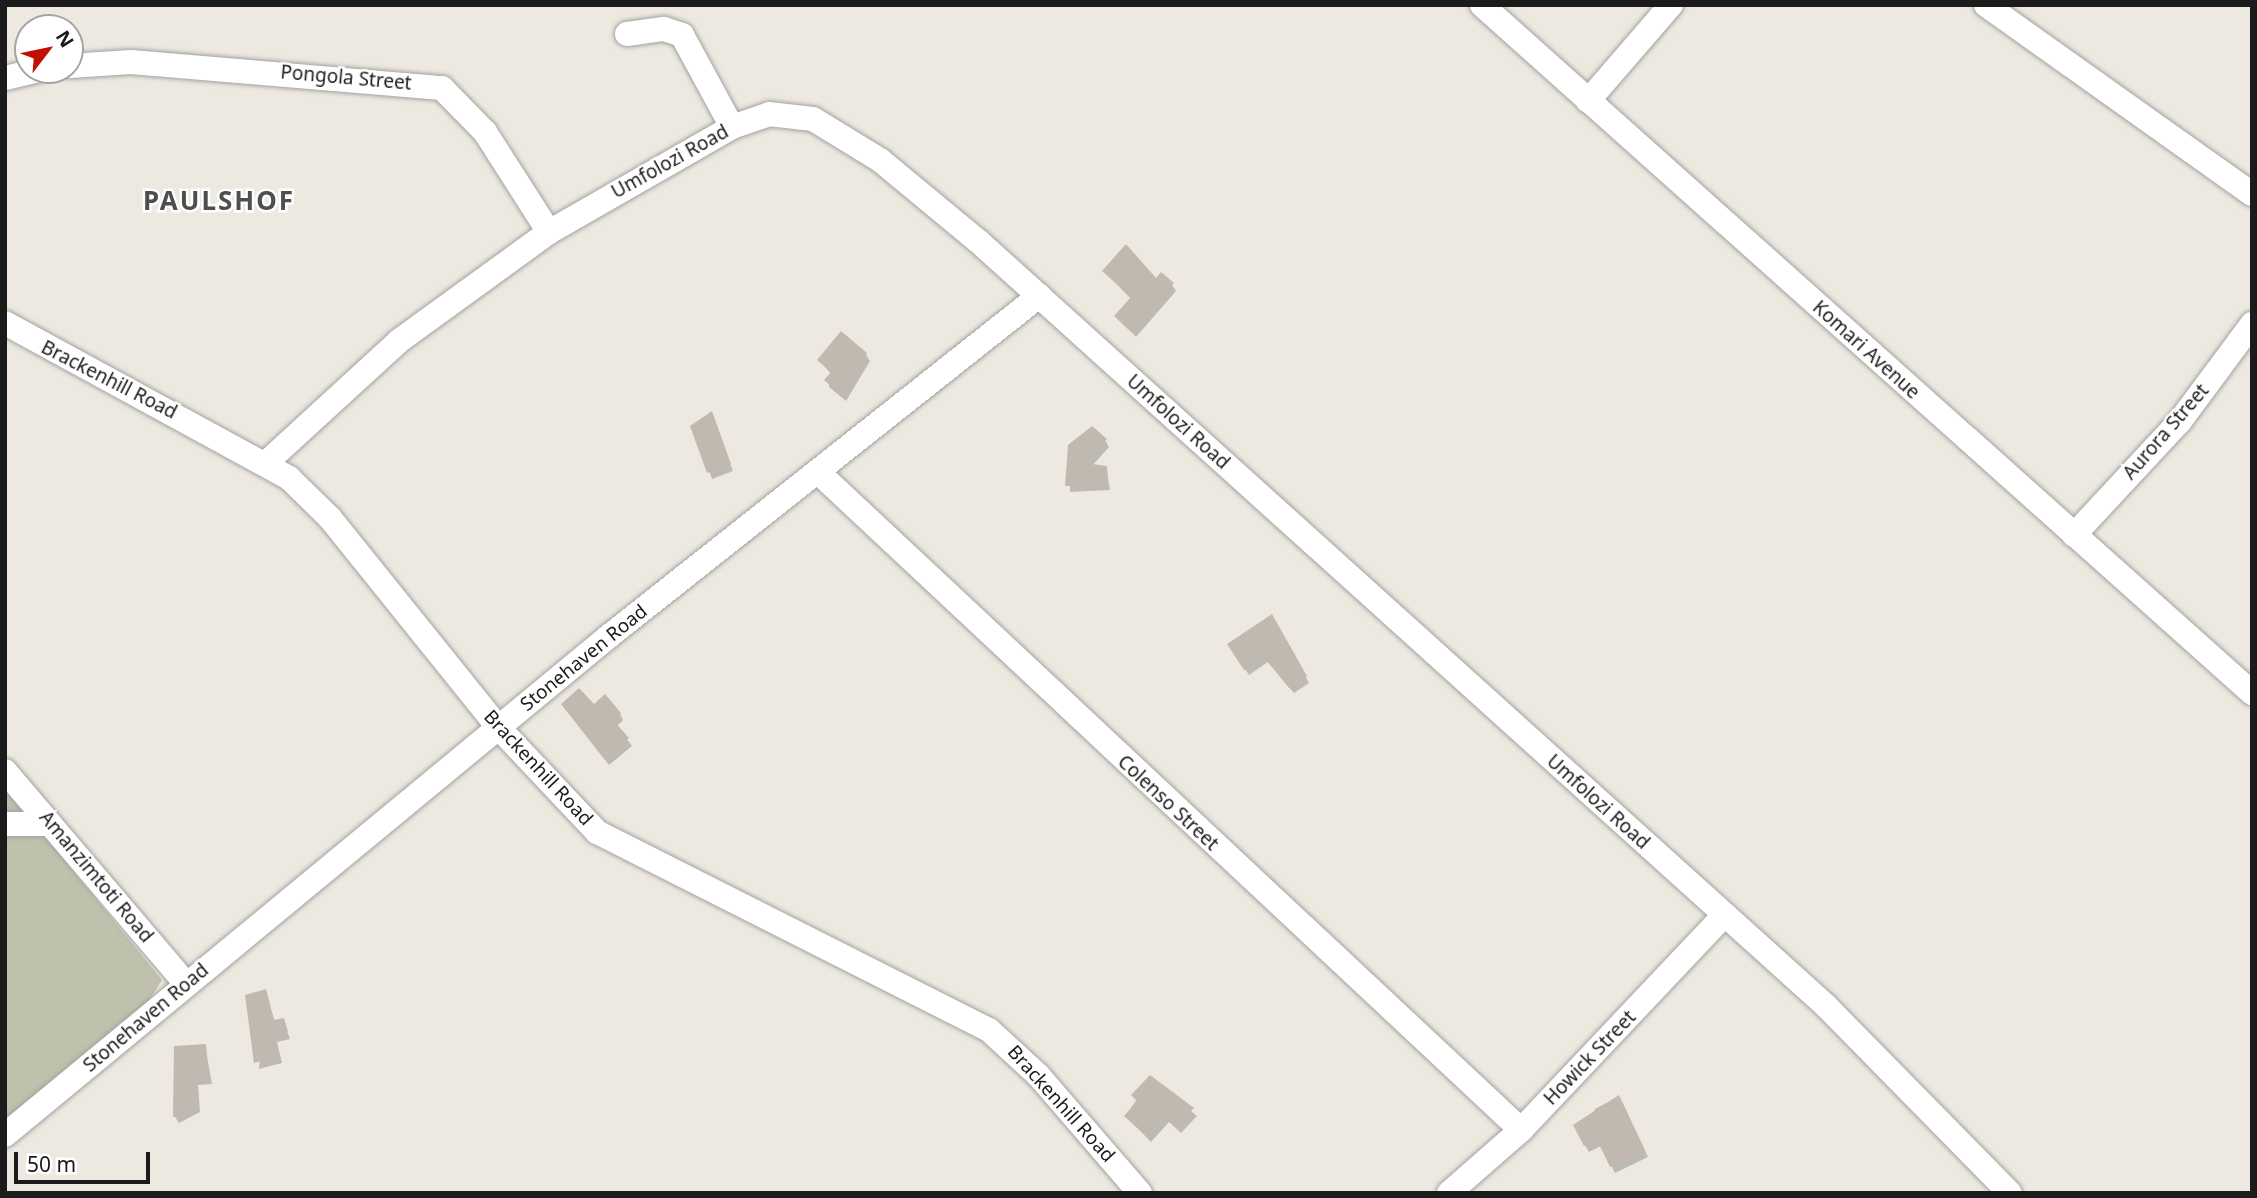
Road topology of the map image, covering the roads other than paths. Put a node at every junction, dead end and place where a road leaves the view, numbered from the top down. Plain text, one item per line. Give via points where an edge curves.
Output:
1 (1482, 5) edge
2 (1671, 5) edge
3 (1986, 5) edge
4 (627, 34) dead end
5 (84, 65) edge
6 (1588, 101) junction
7 (732, 127) junction
8 (2252, 194) edge
9 (549, 232) junction
10 (1039, 296) junction
11 (5, 323) edge
12 (2252, 324) edge
13 (267, 463) junction
14 (819, 473) junction
15 (2074, 535) junction
16 (2252, 692) edge
17 (498, 727) junction
18 (5, 771) edge
19 (5, 824) edge
20 (50, 824) junction
21 (1724, 915) junction
22 (186, 984) junction
23 (1521, 1130) junction
24 (5, 1135) edge
25 (1140, 1193) edge
26 (1450, 1193) edge
27 (2010, 1193) edge

1 - 6 street, Komari Avenue
2 - 6 street
3 - 8 street
4 - 7 street via 664,29 682,35
5 - 9 street, Pongola Street via 131,62 442,89 485,132
6 - 15 street, Komari Avenue
7 - 9 street, Umfolozi Road
7 - 10 street, Umfolozi Road via 776,114 831,127 880,160
9 - 13 street, Umfolozi Road via 400,341
10 - 14 street, Stonehaven Road
10 - 21 street, Umfolozi Road
11 - 13 street, Brackenhill Road
12 - 15 street, Aurora Street via 2180,421
13 - 17 street, Brackenhill Road via 330,518
14 - 17 street, Stonehaven Road
14 - 23 street, Colenso Street
15 - 16 street, Komari Avenue
17 - 22 street, Stonehaven Road
17 - 25 street, Brackenhill Road via 572,810 626,851 989,1030 1038,1074
18 - 20 street, Amanzimtoti Road
19 - 20 street
20 - 22 street, Amanzimtoti Road
21 - 23 street, Howick Street
21 - 27 street, Umfolozi Road via 1885,1061
22 - 24 street, Stonehaven Road
23 - 26 street, Howick Street

